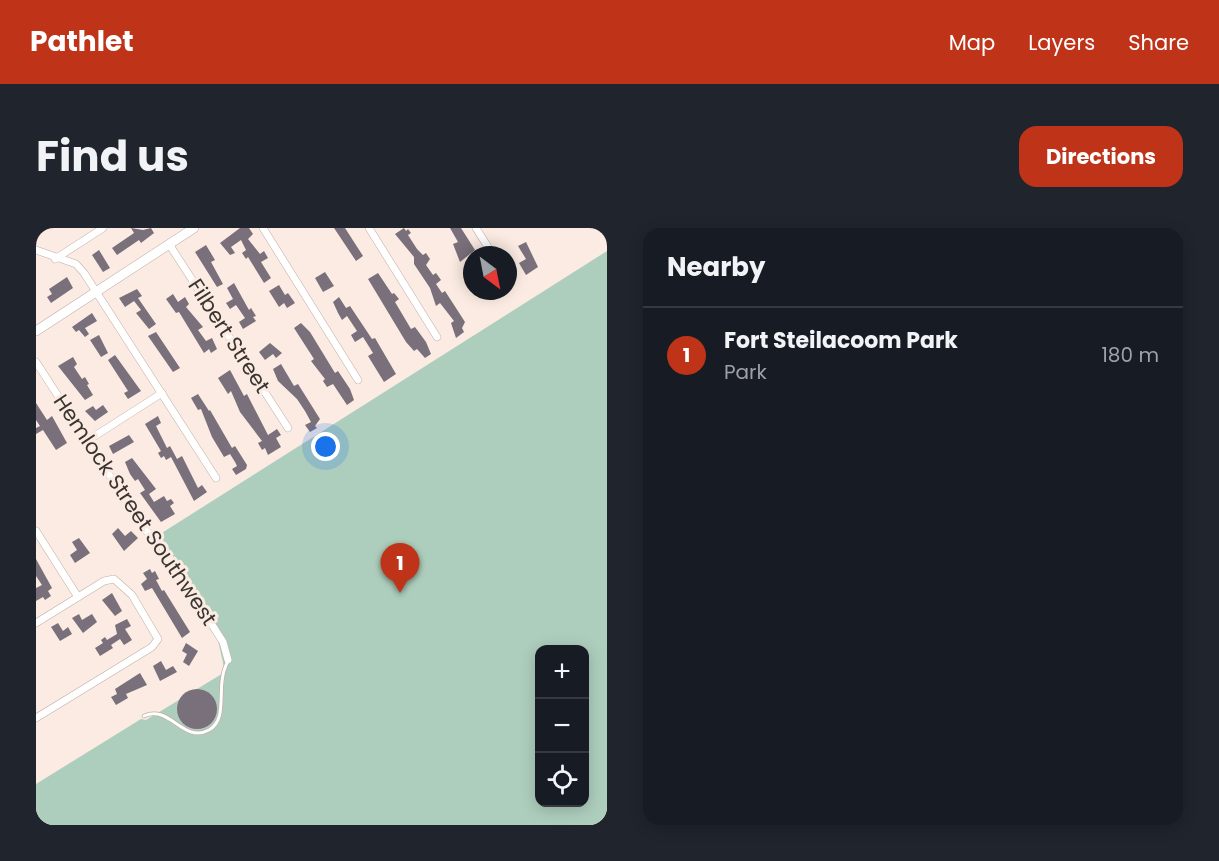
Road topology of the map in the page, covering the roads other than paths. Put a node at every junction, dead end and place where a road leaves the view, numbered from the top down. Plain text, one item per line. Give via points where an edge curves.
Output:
1 (103, 228) edge
2 (194, 228) edge
3 (263, 228) edge
4 (369, 228) edge
5 (476, 228) edge
6 (169, 244) junction
7 (488, 246) edge
8 (36, 250) edge
9 (55, 259) junction
10 (96, 292) junction
11 (36, 331) edge
12 (437, 337) dead end
13 (36, 362) edge
14 (358, 380) dead end
15 (162, 393) junction
16 (288, 428) dead end
17 (87, 441) junction
18 (216, 478) dead end
19 (36, 531) edge
20 (78, 597) junction
21 (36, 623) edge
22 (228, 660) joint
23 (144, 716) dead end
24 (36, 718) edge

1 - 9 street
2 - 6 street
3 - 14 street
4 - 12 street
5 - 7 street
6 - 10 street
6 - 16 street, Filbert Street
8 - 9 street
9 - 10 street via 76,264
10 - 11 street
10 - 15 street
13 - 17 street, Hemlock Street Southwest
15 - 17 street
15 - 18 street
17 - 22 street, Hemlock Street Southwest via 224,642
19 - 20 street
20 - 21 street
20 - 24 street via 104,581 119,581 132,595 158,641
22 - 23 lane via 220,679 222,712 212,728 195,734 165,716

